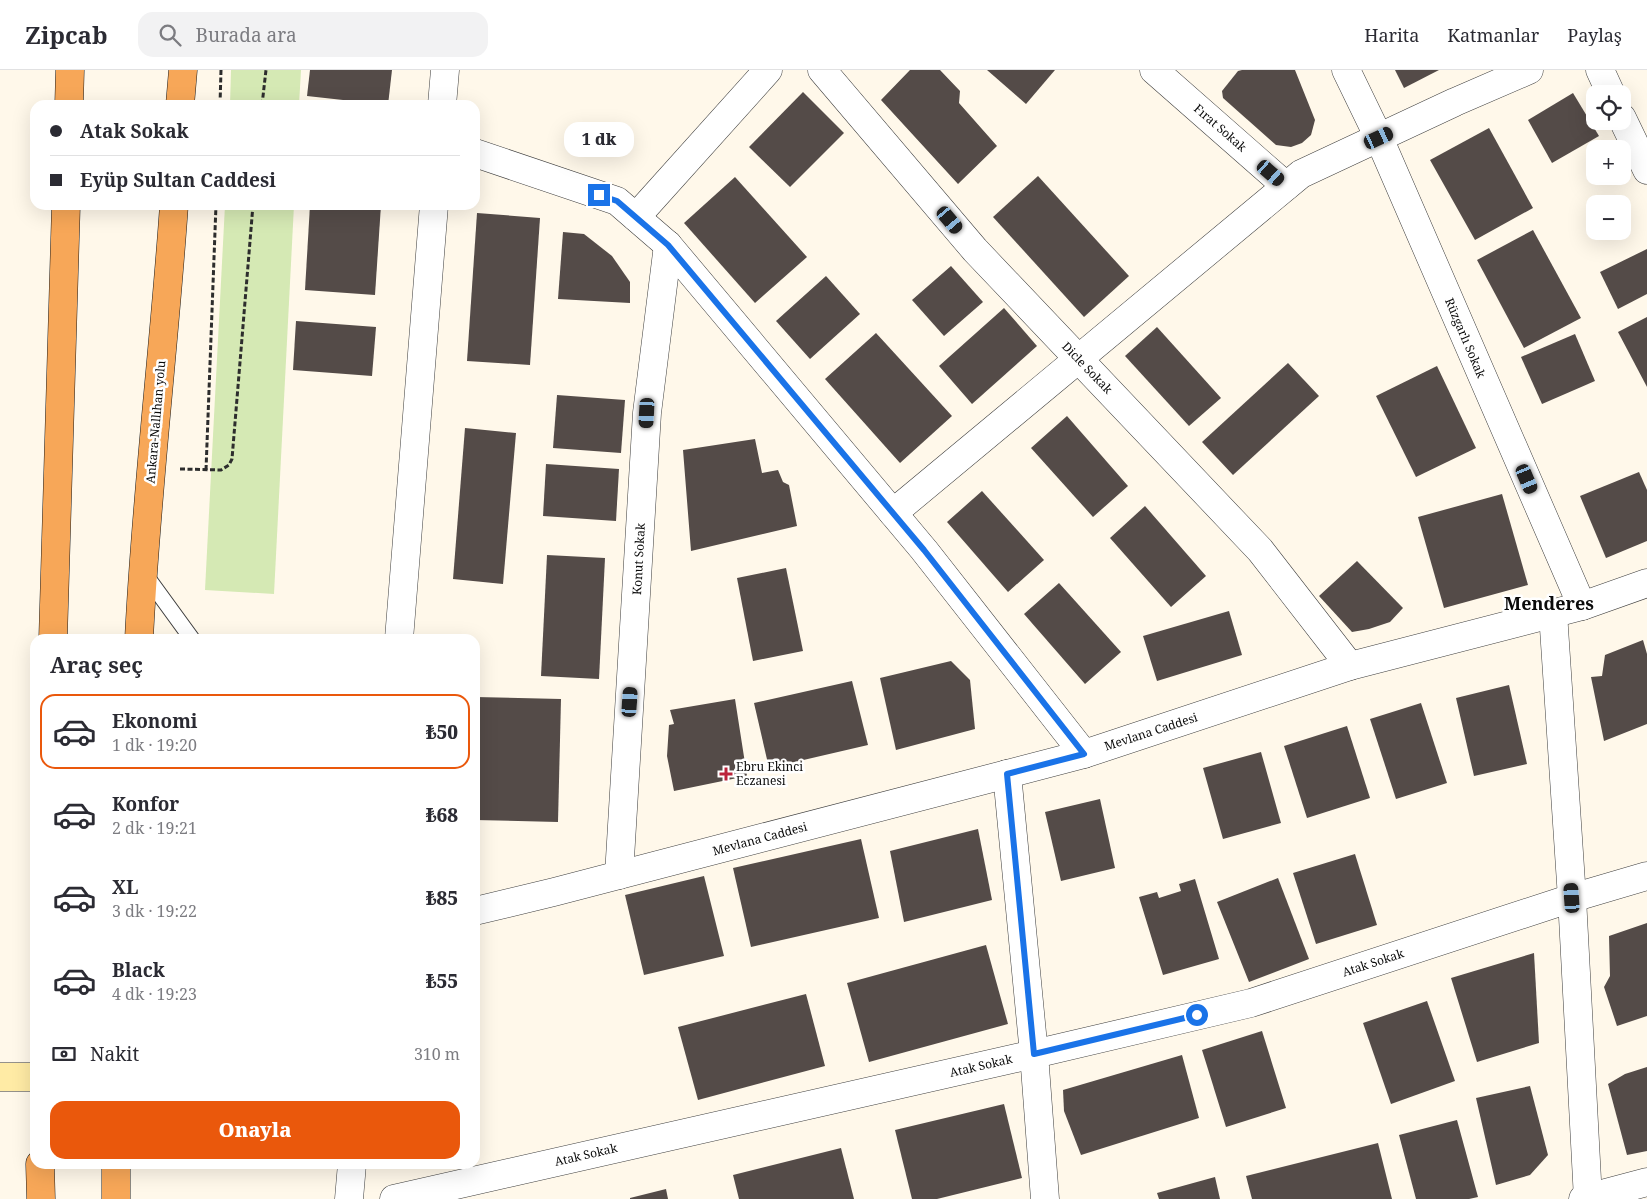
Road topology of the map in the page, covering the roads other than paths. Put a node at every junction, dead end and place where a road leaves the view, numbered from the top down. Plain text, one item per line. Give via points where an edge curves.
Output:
1 (70, 70) edge
2 (183, 70) edge
3 (445, 70) edge
4 (768, 70) edge
5 (822, 70) edge
6 (1154, 70) edge
7 (1346, 70) edge
8 (1529, 70) edge
9 (1600, 70) edge
10 (1607, 85) edge
11 (69, 100) edge
12 (180, 100) edge
13 (442, 100) edge
14 (1628, 130) edge
15 (1379, 138) junction
16 (480, 155) edge
17 (1647, 170) edge
18 (1286, 186) junction
19 (66, 210) edge
20 (174, 210) edge
21 (434, 210) edge
22 (636, 217) junction
23 (668, 245) junction
24 (1078, 358) junction
25 (893, 513) junction
26 (142, 571) junction
27 (1647, 583) edge
28 (1582, 606) junction
29 (1553, 613) junction
30 (53, 634) edge
31 (139, 634) edge
32 (188, 634) edge
33 (399, 634) edge
34 (1350, 666) junction
35 (1084, 754) junction
36 (1007, 774) junction
37 (619, 875) junction
38 (1647, 876) edge
39 (1572, 898) junction
40 (480, 909) edge
41 (1034, 1054) junction
42 (0, 1077) edge
43 (30, 1078) edge
44 (40, 1169) edge
45 (116, 1169) edge
46 (352, 1169) edge
47 (1647, 1182) edge
48 (1586, 1198) edge
49 (41, 1199) edge
50 (116, 1199) edge
51 (349, 1199) edge
52 (394, 1199) edge
53 (1045, 1199) edge

1 - 11 highway
2 - 12 highway
3 - 13 street
4 - 22 street
5 - 24 street, Dicle Sokak via 975,250
6 - 18 street, Fırat Sokak
7 - 15 street, Rüzgarlı Sokak
8 - 15 street
9 - 10 street
14 - 17 street
15 - 18 street via 1301,174
15 - 28 street, Rüzgarlı Sokak
16 - 22 street via 617,201
18 - 24 street
19 - 30 highway
20 - 26 highway, Ankara-Nallıhan yolu
21 - 33 street
22 - 23 street
23 - 25 street
23 - 37 street, Konut Sokak via 647,413
24 - 25 street
24 - 34 street, Dicle Sokak via 1260,550
25 - 35 street
26 - 31 highway, Ankara-Nallıhan yolu
26 - 32 lane
27 - 28 street, Mevlana Caddesi
28 - 29 street, Mevlana Caddesi
29 - 34 street, Mevlana Caddesi
29 - 39 street
34 - 35 street, Mevlana Caddesi
35 - 36 street, Mevlana Caddesi
36 - 37 street, Mevlana Caddesi
36 - 41 street
37 - 40 street, Mevlana Caddesi
38 - 39 street, Atak Sokak
39 - 41 street, Atak Sokak via 1251,1002
39 - 48 street
41 - 52 street, Atak Sokak
41 - 53 street
42 - 43 main road
44 - 49 highway
45 - 50 highway
46 - 51 street
47 - 48 street

